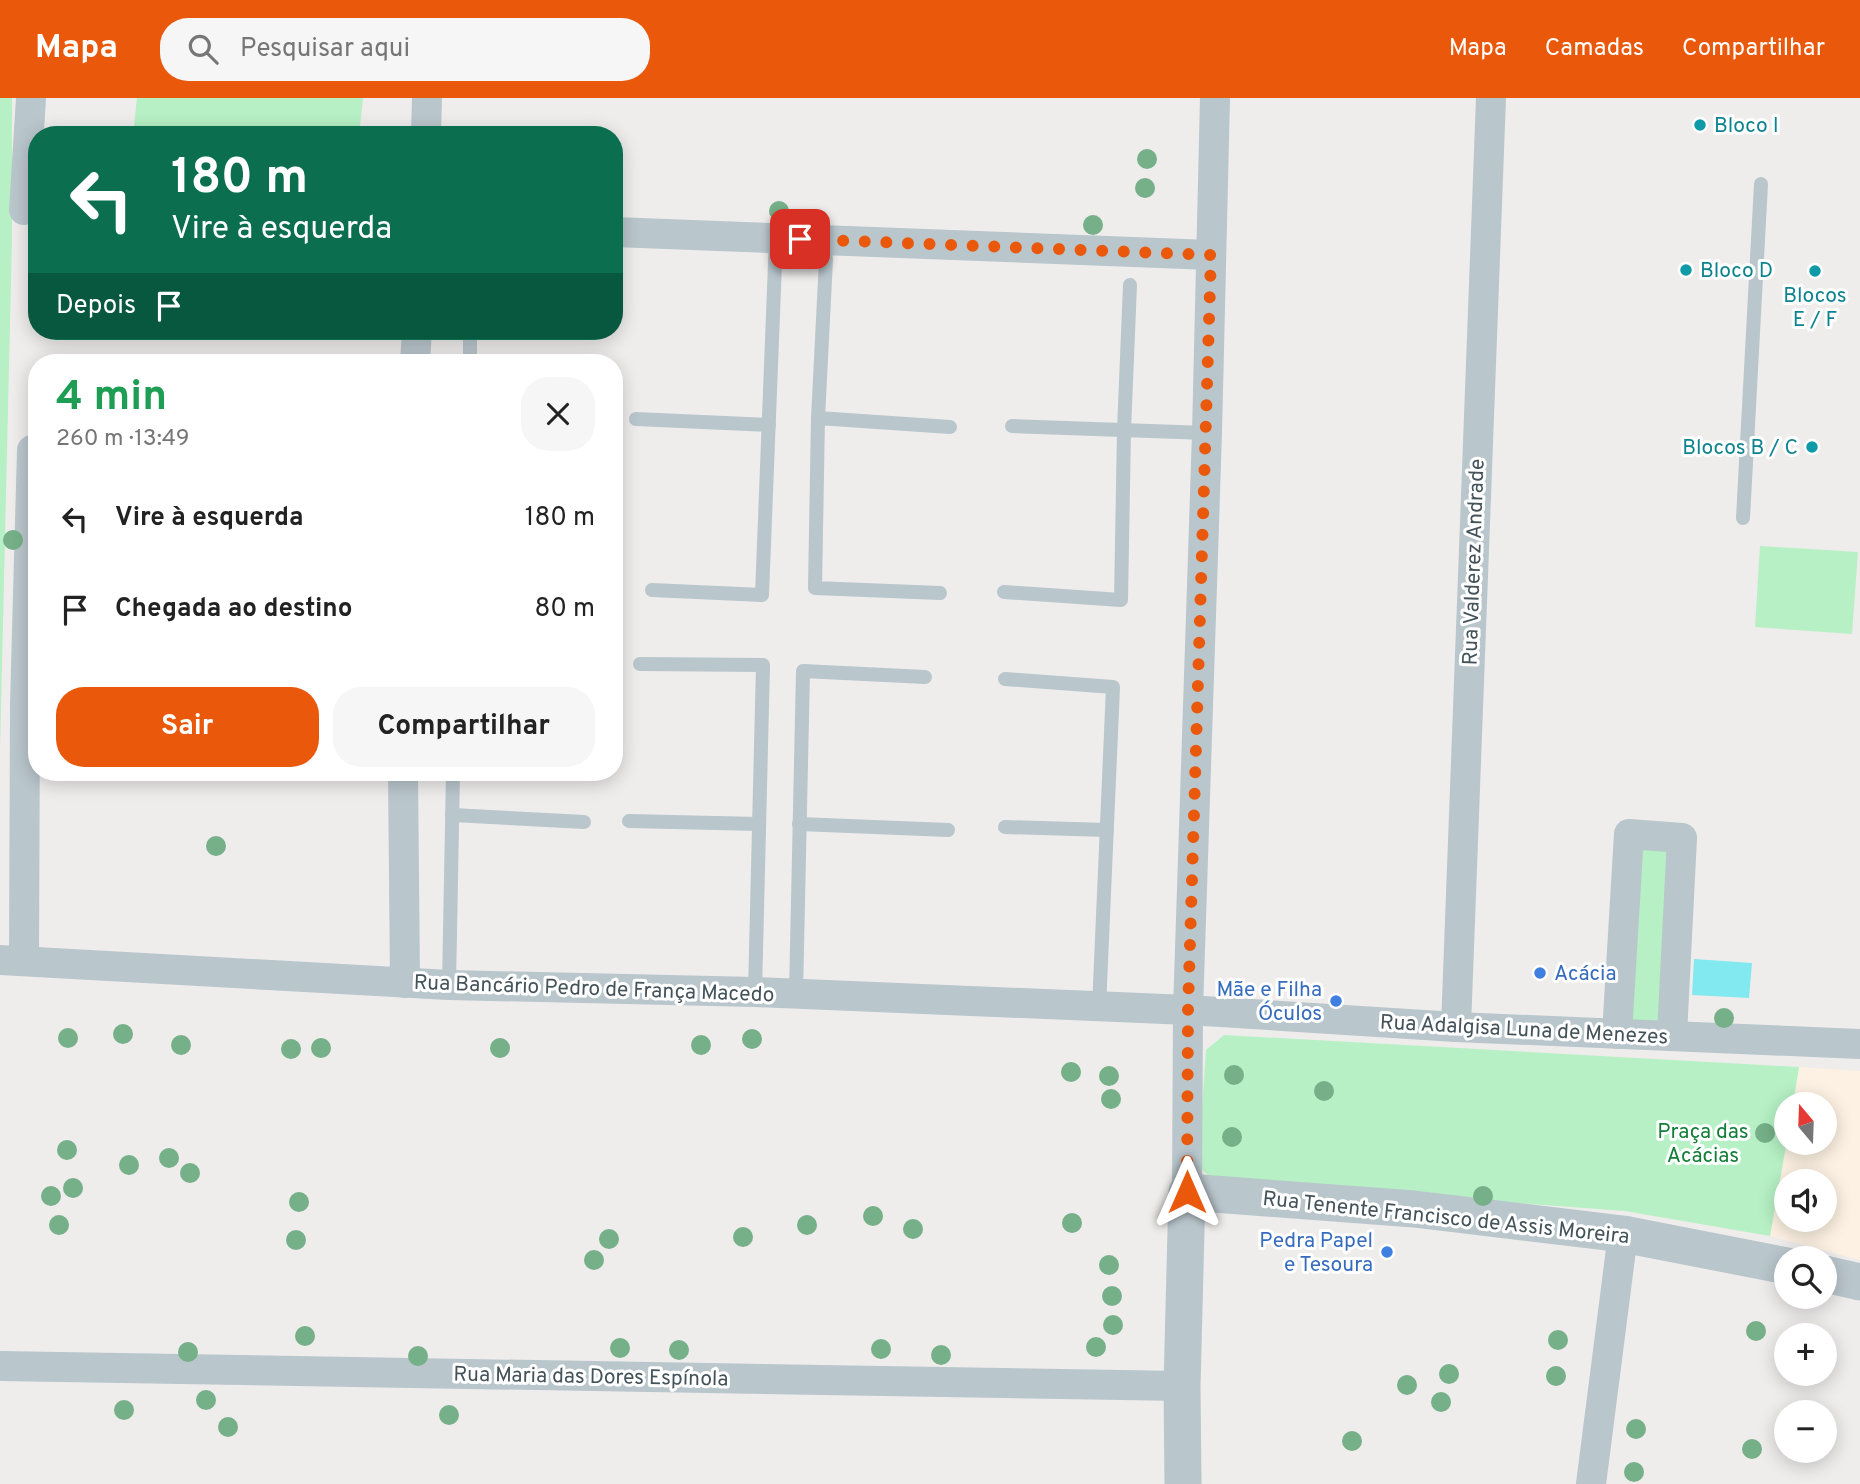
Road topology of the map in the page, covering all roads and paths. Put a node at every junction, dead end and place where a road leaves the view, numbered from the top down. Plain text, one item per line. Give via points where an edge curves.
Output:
1 (31, 98) edge
2 (427, 98) edge
3 (1215, 98) edge
4 (1491, 98) edge
5 (29, 126) edge
6 (426, 126) edge
7 (28, 146) edge
8 (1761, 184) dead end
9 (24, 211) dead end
10 (623, 232) edge
11 (776, 238) junction
12 (824, 240) junction
13 (1211, 255) junction
14 (1130, 285) dead end
15 (818, 418) junction
16 (636, 419) dead end
17 (769, 425) junction
18 (1012, 426) dead end
19 (950, 427) dead end
20 (1124, 430) junction
21 (1207, 433) junction
22 (1744, 518) dead end
23 (652, 590) dead end
24 (1004, 592) dead end
25 (940, 593) dead end
26 (640, 664) dead end
27 (925, 677) dead end
28 (1005, 679) dead end
29 (28, 745) edge
30 (403, 781) edge
31 (453, 781) edge
32 (452, 815) junction
33 (629, 821) dead end
34 (584, 822) dead end
35 (759, 824) junction
36 (799, 824) junction
37 (1005, 827) dead end
38 (948, 830) dead end
39 (1107, 830) junction
40 (12, 961) edge
41 (405, 983) junction
42 (449, 985) junction
43 (755, 992) junction
44 (796, 994) junction
45 (1099, 1008) junction
46 (1188, 1010) junction
47 (1456, 1027) junction
48 (1617, 1034) junction
49 (1672, 1035) junction
50 (1860, 1044) edge
51 (1187, 1192) junction
52 (1623, 1234) junction
53 (1774, 1263) edge
54 (1837, 1277) edge
55 (1860, 1282) edge
56 (0, 1366) edge
57 (1182, 1386) junction
58 (1183, 1484) edge
59 (1591, 1484) edge

1 - 5 street
2 - 6 street
3 - 13 street
4 - 47 street, Rua Valderez Andrade
7 - 9 street
8 - 22 lane
10 - 11 street
11 - 12 street
11 - 17 lane
12 - 13 street
12 - 15 lane
13 - 21 street
14 - 20 lane
15 - 19 lane
15 - 25 lane via 815,588
16 - 17 lane
17 - 23 lane via 762,595
18 - 20 lane
20 - 21 lane
20 - 24 lane via 1121,600
21 - 46 street
26 - 35 lane via 763,665
27 - 36 lane via 803,671
28 - 39 lane via 1113,687
29 - 40 street
30 - 41 street
31 - 32 lane
32 - 34 lane
32 - 42 lane
33 - 35 lane
35 - 43 lane
36 - 38 lane
36 - 44 lane
37 - 39 lane
39 - 45 lane
40 - 41 street, Rua Bancário Pedro de França Macedo
41 - 42 street, Rua Bancário Pedro de França Macedo
42 - 43 street, Rua Bancário Pedro de França Macedo
43 - 44 street, Rua Bancário Pedro de França Macedo
44 - 45 street, Rua Bancário Pedro de França Macedo
45 - 46 street, Rua Bancário Pedro de França Macedo
46 - 47 street, Rua Adalgisa Luna de Menezes
46 - 51 street
47 - 48 street, Rua Adalgisa Luna de Menezes
48 - 49 street, Rua Adalgisa Luna de Menezes
48 - 49 street via 1629,835 1682,838
49 - 50 street, Rua Adalgisa Luna de Menezes
51 - 52 street, Rua Tenente Francisco de Assis Moreira via 1414,1209
51 - 57 street
52 - 53 street, Rua Tenente Francisco de Assis Moreira
52 - 59 street
54 - 55 street
56 - 57 street, Rua Maria das Dores Espínola
57 - 58 street

